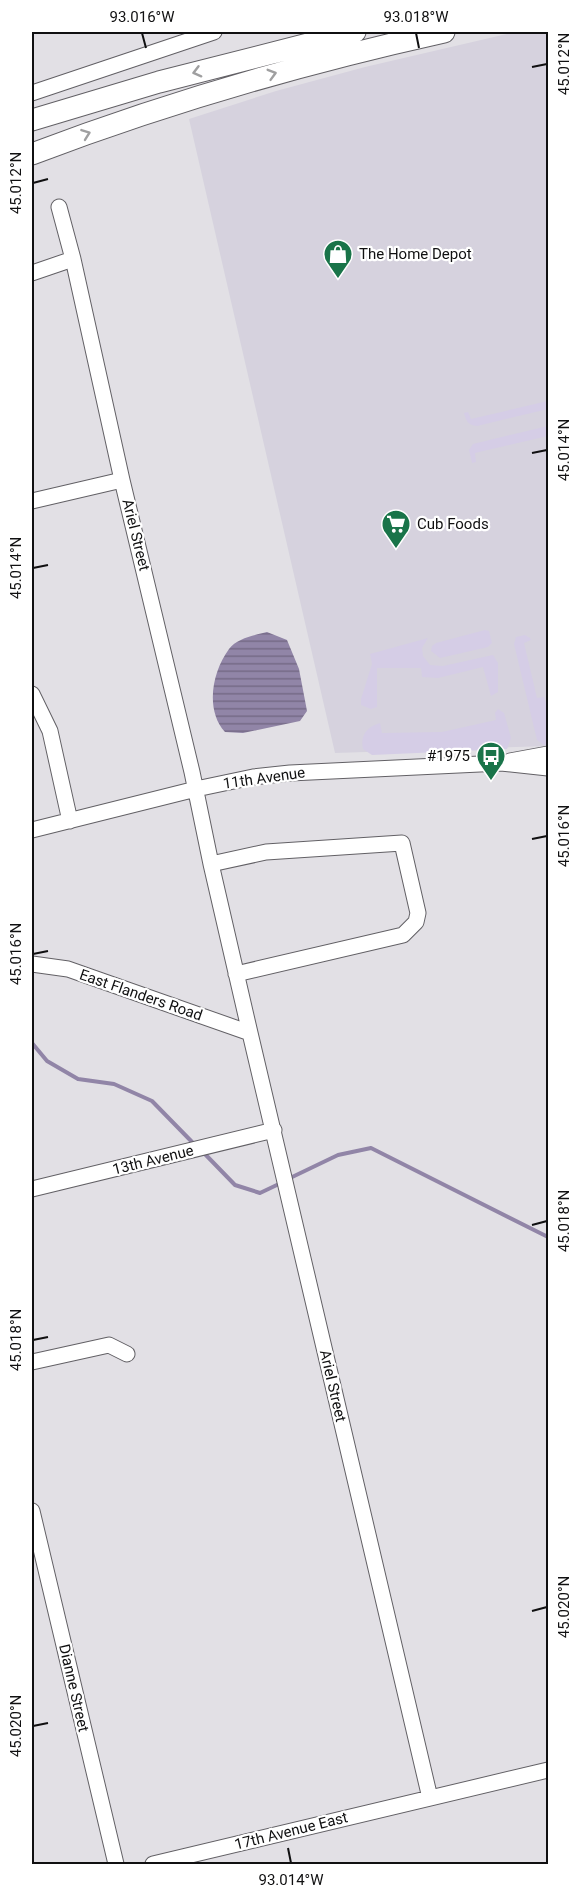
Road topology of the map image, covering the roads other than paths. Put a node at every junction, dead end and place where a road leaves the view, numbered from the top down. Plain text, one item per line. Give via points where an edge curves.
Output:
1 (214, 32) edge
2 (355, 32) edge
3 (444, 32) edge
4 (32, 93) edge
5 (32, 120) edge
6 (32, 154) edge
7 (59, 207) dead end
8 (73, 259) junction
9 (32, 273) edge
10 (122, 480) junction
11 (32, 501) edge
12 (32, 694) edge
13 (549, 754) edge
14 (501, 764) junction
15 (549, 768) edge
16 (196, 789) junction
17 (70, 821) junction
18 (32, 830) edge
19 (211, 864) junction
20 (32, 964) edge
21 (236, 974) junction
22 (250, 1033) junction
23 (274, 1130) junction
24 (32, 1189) edge
25 (127, 1354) dead end
26 (32, 1362) edge
27 (32, 1511) edge
28 (549, 1770) edge
29 (430, 1798) junction
30 (116, 1864) edge
31 (153, 1864) edge

1 - 4 street
2 -> 5 highway via 159,82
6 -> 3 highway via 222,88
7 - 8 street, Ariel Street
8 - 9 street
8 - 10 street, Ariel Street
10 - 11 street
10 - 16 street, Ariel Street
12 - 17 street via 50,731
13 - 14 street, 11th Avenue
14 - 15 street, 11th Avenue
14 - 16 street, 11th Avenue via 290,773
16 - 17 street, 11th Avenue
16 - 19 street, Ariel Street
17 - 18 street, 11th Avenue
19 - 21 street, Ariel Street
19 - 21 street via 266,852 402,843 417,904 416,922 403,935
20 - 22 street, East Flanders Road via 68,969
21 - 22 street, Ariel Street
22 - 23 street, Ariel Street
23 - 24 street, 13th Avenue
23 - 29 street, Ariel Street
25 - 26 street via 109,1345
27 - 30 street, Dianne Street
28 - 29 street, 17th Avenue East
29 - 31 street, 17th Avenue East

